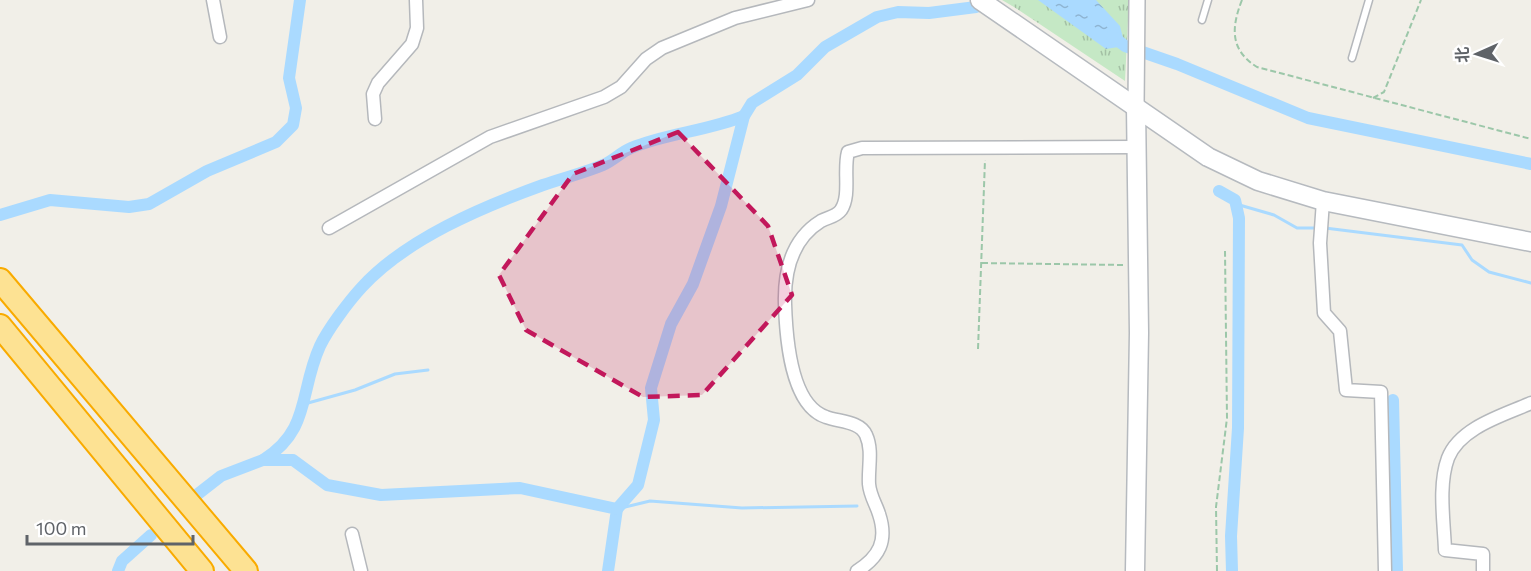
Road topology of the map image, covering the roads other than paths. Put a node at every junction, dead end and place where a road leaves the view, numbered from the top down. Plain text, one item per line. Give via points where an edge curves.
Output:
1 (213, 0) edge
2 (416, 0) edge
3 (808, 0) edge
4 (1137, 0) edge
5 (1208, 0) edge
6 (1369, 0) edge
7 (987, 5) edge
8 (1202, 20) dead end
9 (220, 37) dead end
10 (1352, 58) dead end
11 (1136, 107) junction
12 (375, 119) dead end
13 (1137, 147) junction
14 (1323, 201) junction
15 (329, 228) dead end
16 (1531, 242) edge
17 (0, 280) edge
18 (0, 326) edge
19 (1531, 403) edge
20 (352, 534) dead end
21 (202, 571) edge
22 (246, 571) edge
23 (361, 571) edge
24 (857, 571) edge
25 (1135, 571) edge
26 (1385, 571) edge
27 (1484, 571) edge

1 - 9 street
2 - 12 street via 417,27 412,44 378,83 373,94
3 - 15 street via 735,18 662,48 646,59 621,87 604,97 490,137
4 - 11 street
5 - 8 lane
6 - 10 lane
7 - 11 main road
11 - 13 main road
11 - 14 main road via 1208,157 1258,181
13 - 24 street via 862,148 848,152 843,208 805,234 785,275 788,356 795,379 813,409 824,417 858,425 866,433 870,448 869,486 882,526 880,548 876,558
13 - 25 main road
14 - 16 main road
14 - 26 street via 1324,313 1340,331 1346,390 1382,392
17 - 22 highway
18 - 21 highway
19 - 27 street via 1472,430 1448,457 1444,480 1445,550 1483,554
20 - 23 street

